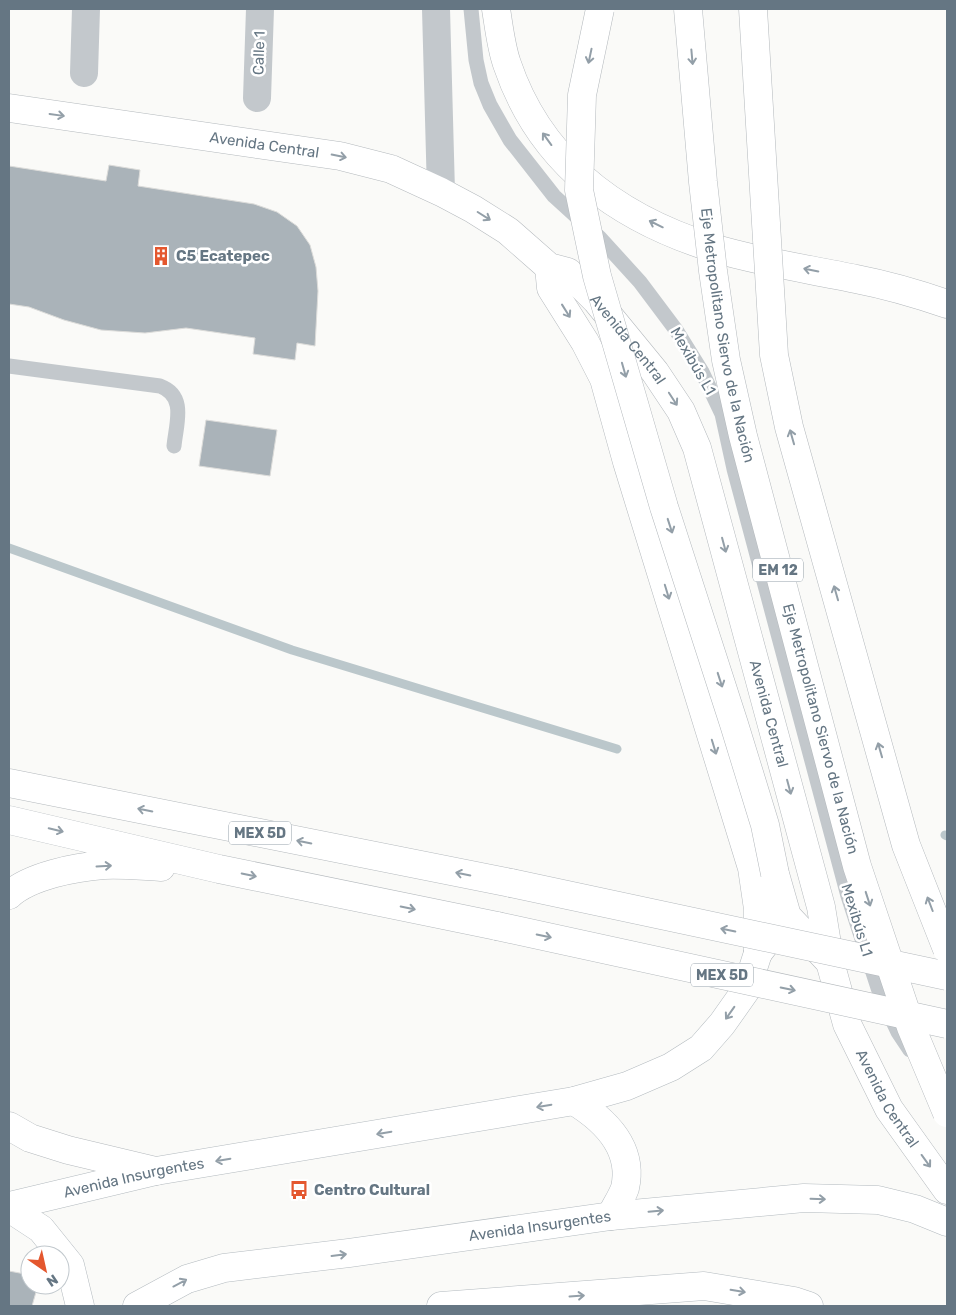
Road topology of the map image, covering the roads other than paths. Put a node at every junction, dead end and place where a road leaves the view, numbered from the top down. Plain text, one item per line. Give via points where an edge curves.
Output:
1 (86, 9) edge
2 (260, 9) edge
3 (436, 9) edge
4 (470, 9) edge
5 (496, 9) edge
6 (600, 9) edge
7 (688, 9) edge
8 (753, 9) edge
9 (84, 73) dead end
10 (257, 98) dead end
11 (9, 108) edge
12 (441, 192) junction
13 (549, 267) junction
14 (947, 304) edge
15 (9, 366) edge
16 (174, 446) dead end
17 (9, 783) edge
18 (9, 820) edge
19 (220, 869) junction
20 (9, 895) edge
21 (787, 916) junction
22 (947, 949) edge
23 (758, 953) junction
24 (830, 962) junction
25 (947, 976) edge
26 (947, 1024) edge
27 (947, 1098) edge
28 (574, 1101) junction
29 (947, 1112) edge
30 (9, 1126) edge
31 (156, 1171) junction
32 (947, 1190) edge
33 (9, 1207) edge
34 (611, 1216) junction
35 (947, 1222) edge
36 (80, 1306) edge
37 (137, 1306) edge
38 (441, 1306) edge
39 (810, 1306) edge

1 - 9 street
2 - 10 street, Calle 1
3 - 12 street
4 - 27 lane, Mexibús L1 via 481,83 510,140 554,196 600,238 640,282 676,330 702,372 722,414 848,896 880,994 898,1032
14 -> 5 main road via 859,279 713,248 673,233 606,198 568,166 529,112 506,63
6 -> 21 main road, bridge via 582,95 579,190 599,285 664,507 734,724
7 -> 29 main road, Eje Metropolitano Siervo de la Nación / EM 12, bridge via 713,271 726,360 743,436 857,866 911,1027
22 -> 8 main road, EM 12, bridge via 906,845 789,427 774,355
11 -> 12 main road, Avenida Central via 340,156 391,169
12 -> 13 main road, Avenida Central via 508,231
13 -> 23 main road, Avenida Central via 551,288 604,379 752,868 758,909
13 -> 24 main road, Avenida Central via 568,272 596,300 655,372 681,411 698,448 821,907
15 - 16 lane via 167,389 177,401 178,409
25 -> 17 main road, MEX 5D, bridge via 511,883
18 -> 19 main road, MEX 5D
20 -> 19 main road via 41,878 104,865
19 -> 26 main road, MEX 5D, bridge
21 - 23 main road
21 - 24 main road
23 -> 28 main road, Avenida Insurgentes via 746,990 701,1048 671,1067 627,1086
24 -> 32 main road, Avenida Central via 847,1024 889,1109
28 -> 31 main road, Avenida Insurgentes
28 - 34 main road via 595,1114 622,1149 627,1167 624,1189
30 - 31 main road via 30,1138 61,1148
31 - 33 main road, Avenida Insurgentes
33 - 36 main road via 40,1229 70,1265
34 -> 35 main road, Avenida Insurgentes via 804,1198 878,1200 915,1209
37 -> 34 main road, Avenida Insurgentes via 187,1279 224,1268 349,1254
38 -> 39 main road via 704,1286

